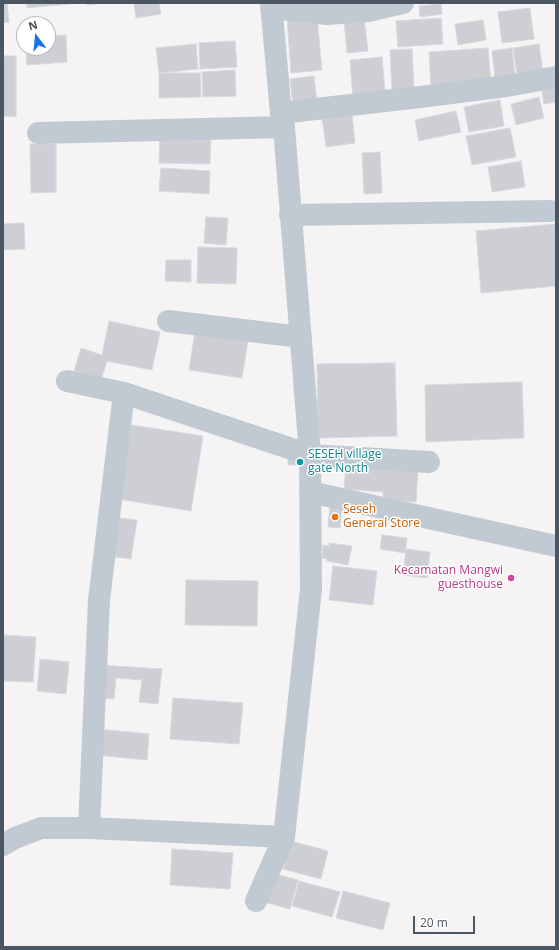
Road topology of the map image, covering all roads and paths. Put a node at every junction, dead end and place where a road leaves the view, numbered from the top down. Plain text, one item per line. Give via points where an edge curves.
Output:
1 (403, 3) edge
2 (271, 6) edge
3 (556, 76) edge
4 (283, 120) junction
5 (38, 133) dead end
6 (550, 211) dead end
7 (290, 215) junction
8 (168, 321) dead end
9 (301, 337) junction
10 (67, 381) dead end
11 (124, 393) junction
12 (310, 455) junction
13 (429, 462) dead end
14 (310, 492) junction
15 (556, 546) edge
16 (89, 828) junction
17 (284, 837) junction
18 (3, 845) edge
19 (256, 901) dead end

1 - 2 street via 368,11 327,14
2 - 4 street
3 - 4 street via 507,86
4 - 5 street
4 - 7 street
6 - 7 street
7 - 9 street
8 - 9 street
9 - 12 street
10 - 11 street
11 - 12 street
11 - 16 street via 99,600
12 - 13 street
12 - 14 street
14 - 15 street
14 - 17 street via 311,589
16 - 17 street
16 - 18 street via 41,828
17 - 19 street

